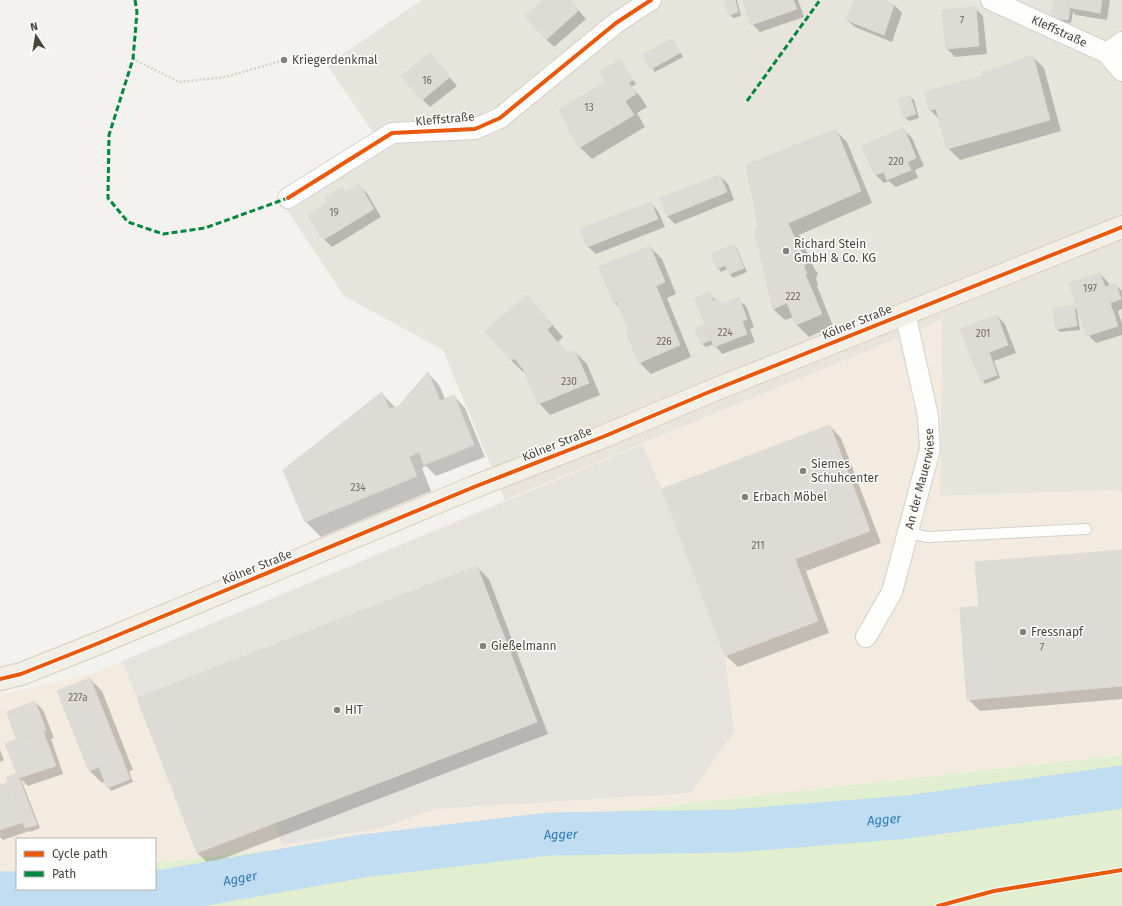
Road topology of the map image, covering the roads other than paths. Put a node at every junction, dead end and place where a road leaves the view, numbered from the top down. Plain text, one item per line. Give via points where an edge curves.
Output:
1 (652, 0) edge
2 (991, 0) edge
3 (1115, 47) edge
4 (1122, 71) edge
5 (288, 198) dead end
6 (1122, 228) edge
7 (905, 313) junction
8 (1086, 529) dead end
9 (908, 533) junction
10 (866, 637) dead end
11 (0, 679) edge

1 - 5 street, Kleffstraße via 616,23 500,118 475,129 392,134
2 - 3 street, Kleffstraße
3 - 4 street, Kleffstraße
6 - 7 main road, Kölner Straße
7 - 9 street, An der Mauerwiese via 928,416 930,449
7 - 11 main road, Kölner Straße via 474,487 94,645 21,674
8 - 9 lane via 928,537
9 - 10 street, An der Mauerwiese via 892,592

